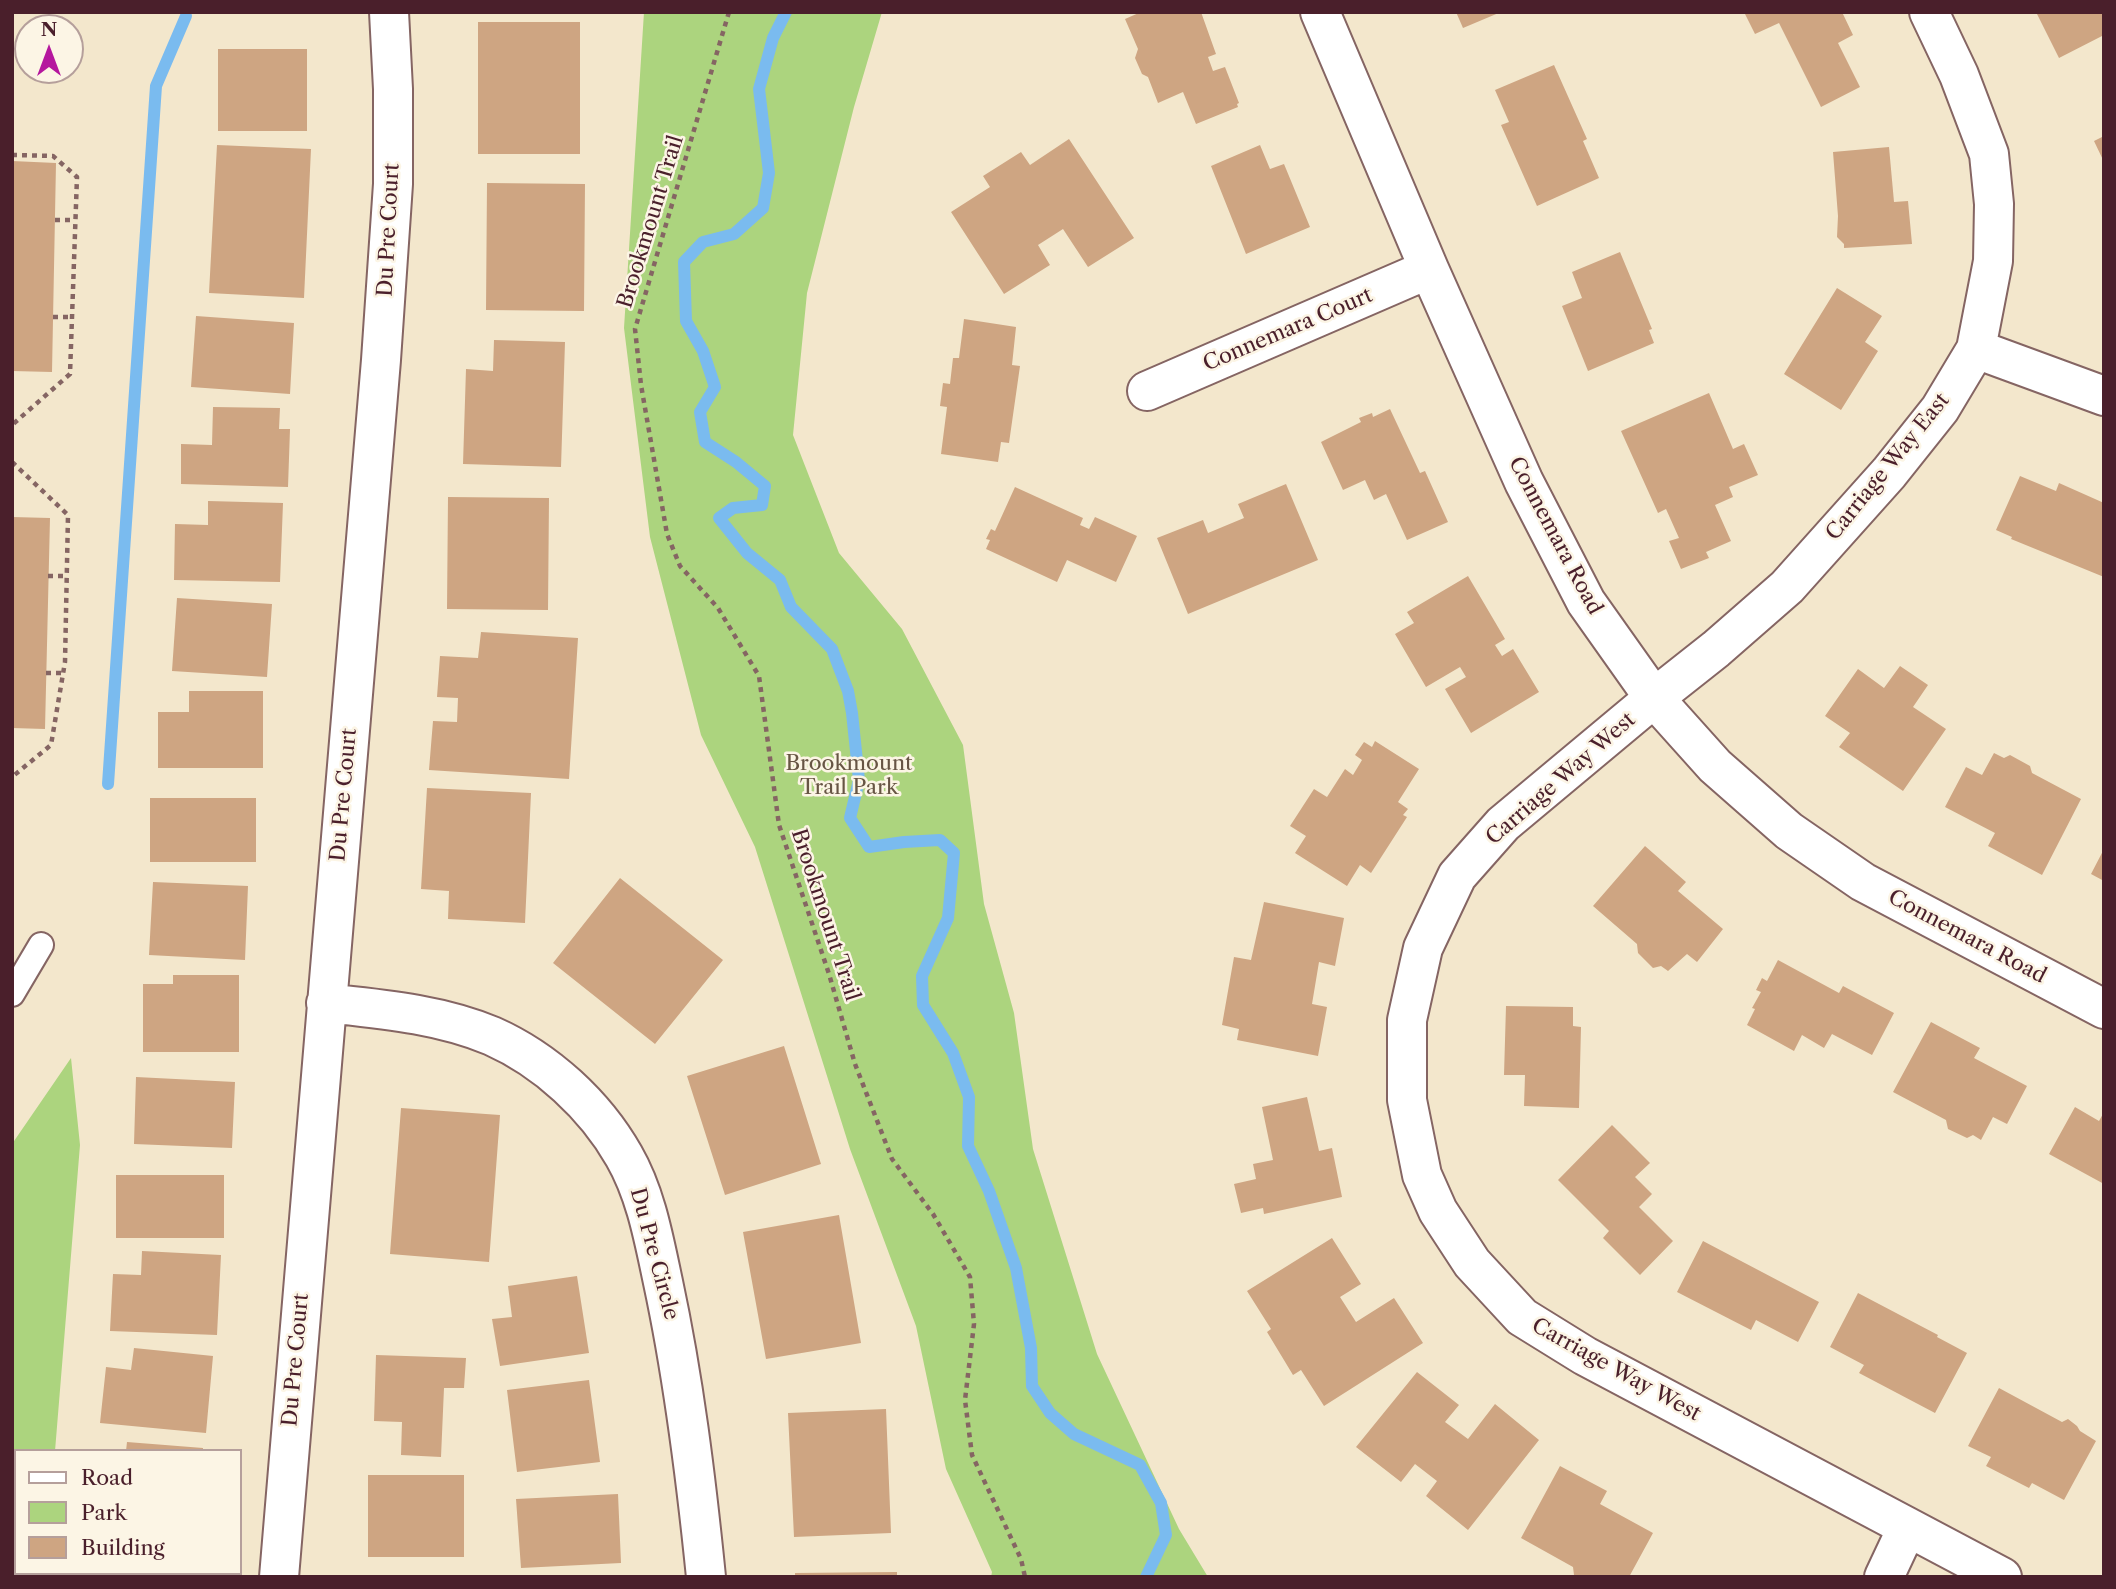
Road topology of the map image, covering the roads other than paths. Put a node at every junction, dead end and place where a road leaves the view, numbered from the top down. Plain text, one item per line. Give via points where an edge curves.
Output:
1 (389, 12) edge
2 (1320, 12) edge
3 (1929, 12) edge
4 (1429, 269) junction
5 (1976, 349) junction
6 (1147, 391) dead end
7 (2104, 396) edge
8 (1654, 698) junction
9 (41, 945) dead end
10 (12, 994) edge
11 (326, 1003) junction
12 (2104, 1009) edge
13 (1907, 1528) junction
14 (279, 1577) edge
15 (706, 1577) edge
16 (1884, 1577) edge
17 (2003, 1577) edge

1 - 11 street, Du Pre Court via 393,184
2 - 4 street, Connemara Road
3 - 5 street, Carriage Way East via 1989,154 1993,261
4 - 6 street, Connemara Court
4 - 8 street, Connemara Road via 1524,482 1580,590
5 - 7 street
5 - 8 street, Carriage Way East via 1940,409 1787,587
8 - 12 street, Connemara Road via 1715,766 1800,839 1863,882
8 - 13 street, Carriage Way West via 1503,824 1457,876 1423,948 1407,1020 1407,1100 1422,1175 1472,1263 1522,1317 1585,1356
9 - 10 lane
11 - 14 street, Du Pre Court
11 - 15 street, Du Pre Circle via 386,1009 492,1036 536,1060 571,1088 625,1157 645,1206 673,1328
13 - 16 street
13 - 17 street, Carriage Way West

